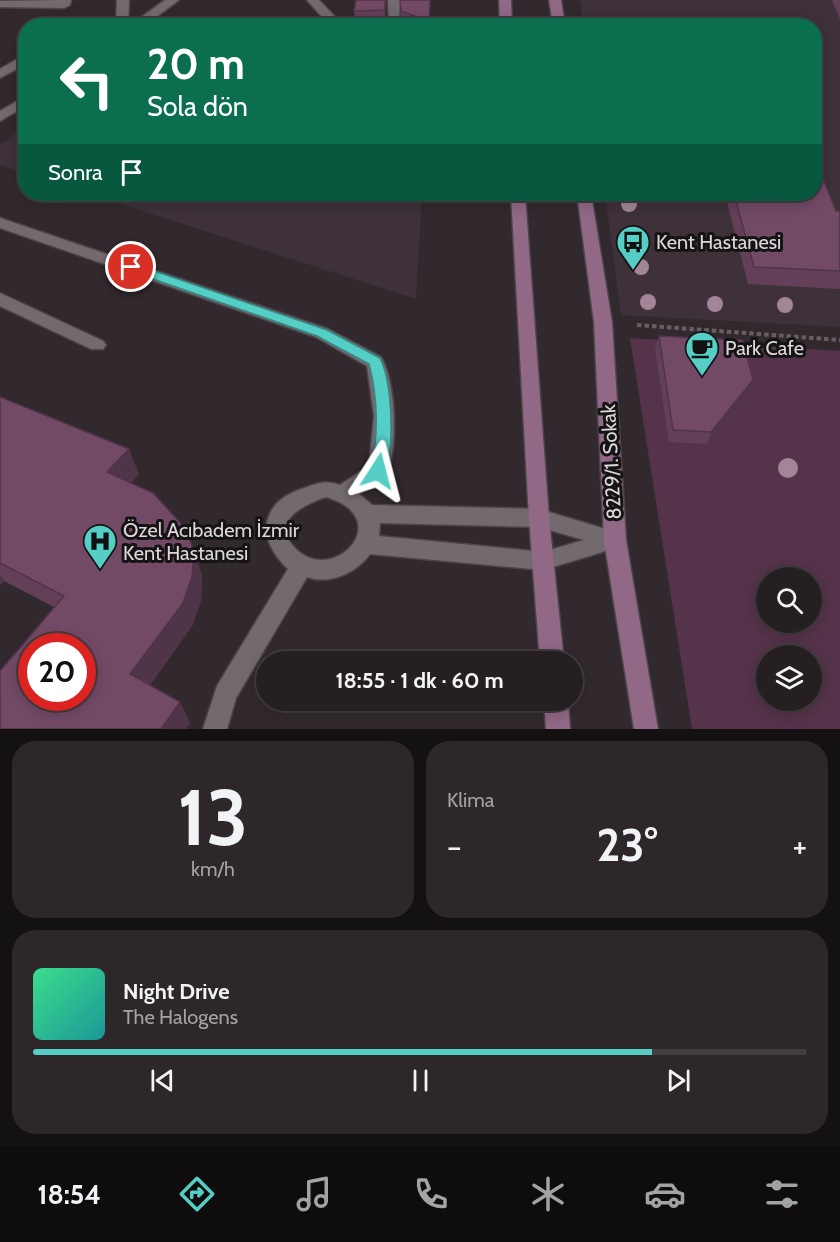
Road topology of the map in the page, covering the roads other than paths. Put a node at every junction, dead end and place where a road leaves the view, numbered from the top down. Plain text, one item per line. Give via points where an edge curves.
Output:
1 (64, 0) edge
2 (123, 0) edge
3 (313, 0) edge
4 (394, 0) edge
5 (505, 0) edge
6 (555, 0) edge
7 (169, 1) edge
8 (0, 4) edge
9 (122, 18) edge
10 (146, 18) edge
11 (330, 18) edge
12 (393, 18) edge
13 (506, 18) edge
14 (558, 18) edge
15 (0, 56) edge
16 (18, 57) edge
17 (18, 62) edge
18 (0, 74) edge
19 (18, 105) edge
20 (0, 117) edge
21 (518, 201) edge
22 (585, 201) edge
23 (0, 223) edge
24 (0, 299) edge
25 (97, 345) dead end
26 (344, 493) junction
27 (367, 514) junction
28 (539, 518) junction
29 (615, 540) junction
30 (366, 544) junction
31 (543, 561) junction
32 (301, 567) junction
33 (551, 651) edge
34 (557, 711) edge
35 (215, 729) edge
36 (558, 729) edge
37 (646, 729) edge

1 - 8 street via 64,5
2 - 9 street
3 - 11 street
4 - 12 street
5 - 13 street
6 - 14 street
7 - 10 street
15 - 16 street
17 - 18 street
19 - 20 street
21 - 28 street
22 - 29 street, 8229/1. Sokak via 603,322
23 - 26 street via 322,333 375,362 381,381 383,451 378,471
24 - 25 street
26 - 27 street
26 - 32 street via 326,489 309,492 281,513 275,528 277,544 286,557
27 - 28 street
27 - 30 street via 370,529
28 - 29 street
28 - 31 street
29 - 31 street
29 - 37 street, 8229/1. Sokak
30 - 31 street
30 - 32 street via 354,558 338,567
31 - 33 street
32 - 35 street via 225,694
34 - 36 street

